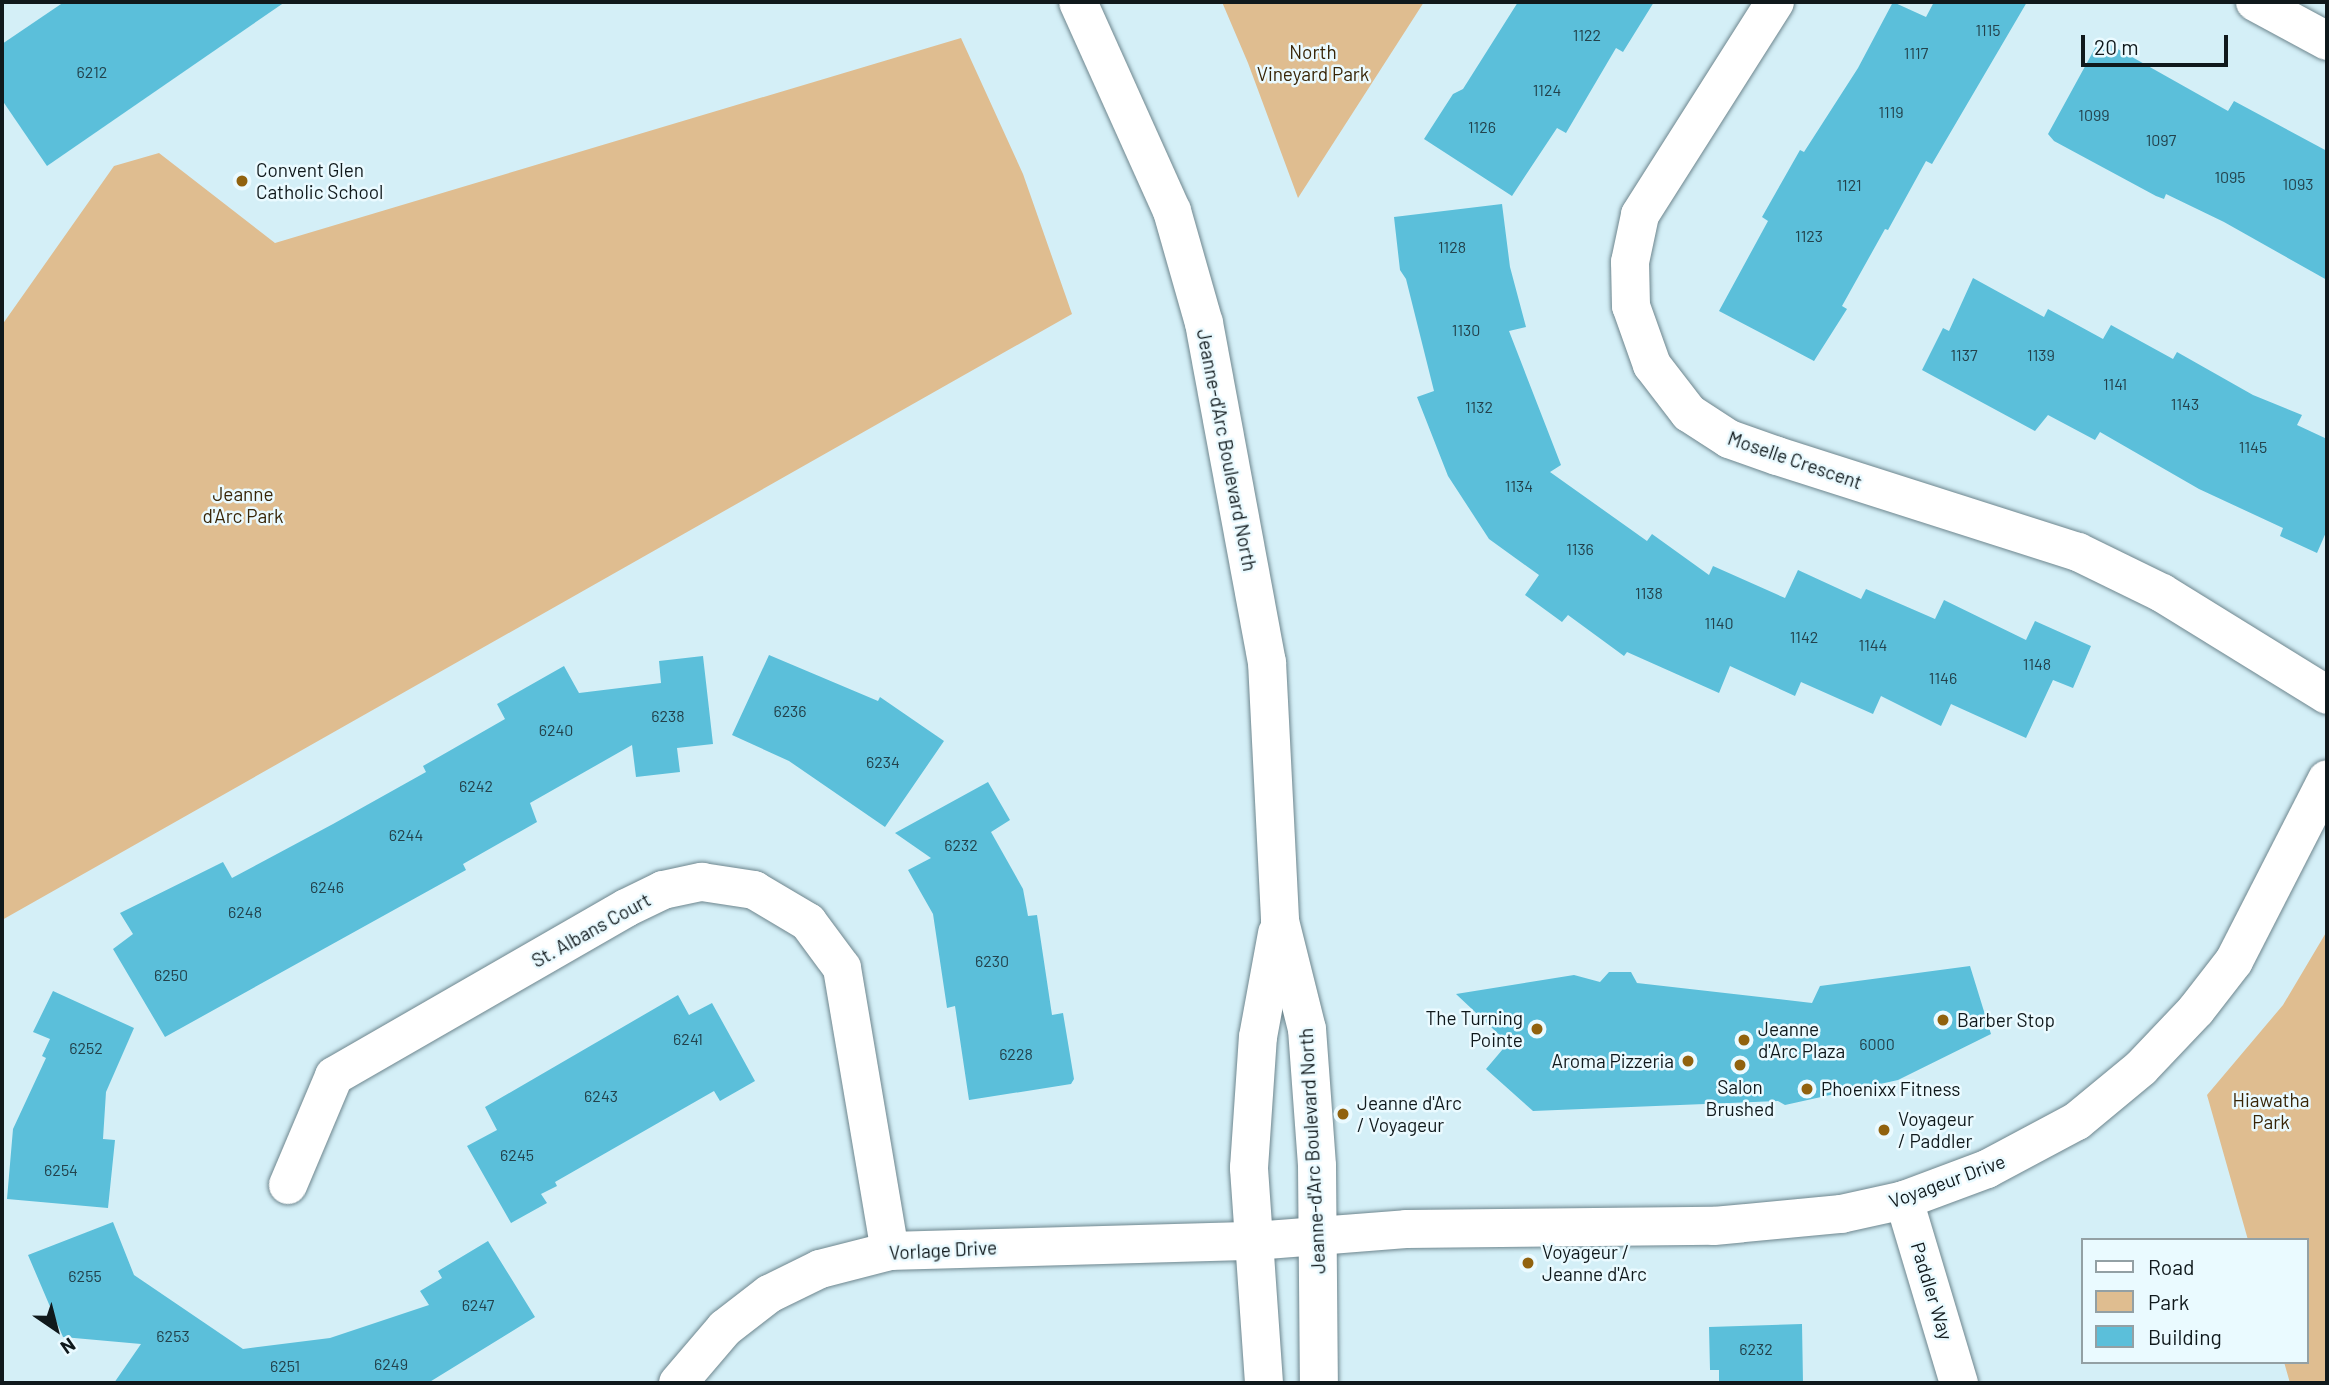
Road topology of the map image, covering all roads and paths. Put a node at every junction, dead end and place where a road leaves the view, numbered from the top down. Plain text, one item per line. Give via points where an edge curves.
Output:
1 (1078, 2) edge
2 (1775, 2) edge
3 (2255, 2) edge
4 (2327, 41) edge
5 (2327, 695) edge
6 (2327, 779) edge
7 (1280, 921) junction
8 (288, 1185) dead end
9 (1904, 1200) junction
10 (1318, 1235) junction
11 (1254, 1241) junction
12 (890, 1251) junction
13 (678, 1383) edge
14 (1264, 1383) edge
15 (1319, 1383) edge
16 (1959, 1383) edge

1 - 7 street, Jeanne-d'Arc Boulevard North via 1172,212 1204,323 1266,663
2 - 5 street, Moselle Crescent via 1640,215 1630,261 1631,306 1652,365 1689,413 1729,439 1777,457 2078,552 2162,593
3 - 4 street
6 - 9 street, Voyageur Drive via 2234,961 2141,1068 2077,1121 2033,1147
7 - 10 street, Jeanne-d'Arc Boulevard North via 1307,1029
7 - 11 street, Jeanne-d'Arc Boulevard North via 1258,1037 1248,1168
8 - 12 street, St. Albans Court via 334,1076 626,908 663,890 702,882 754,890 808,922 842,968
9 - 10 street, Voyageur Drive via 1841,1214 1714,1227 1406,1229
9 - 16 street, Paddler Way
10 - 11 street, Voyageur Drive
10 - 15 street, Jeanne-d'Arc Boulevard North
11 - 12 street, Vorlage Drive
11 - 14 street, Jeanne-d'Arc Boulevard North
12 - 13 street, Vorlage Drive via 820,1269 769,1294 725,1328

